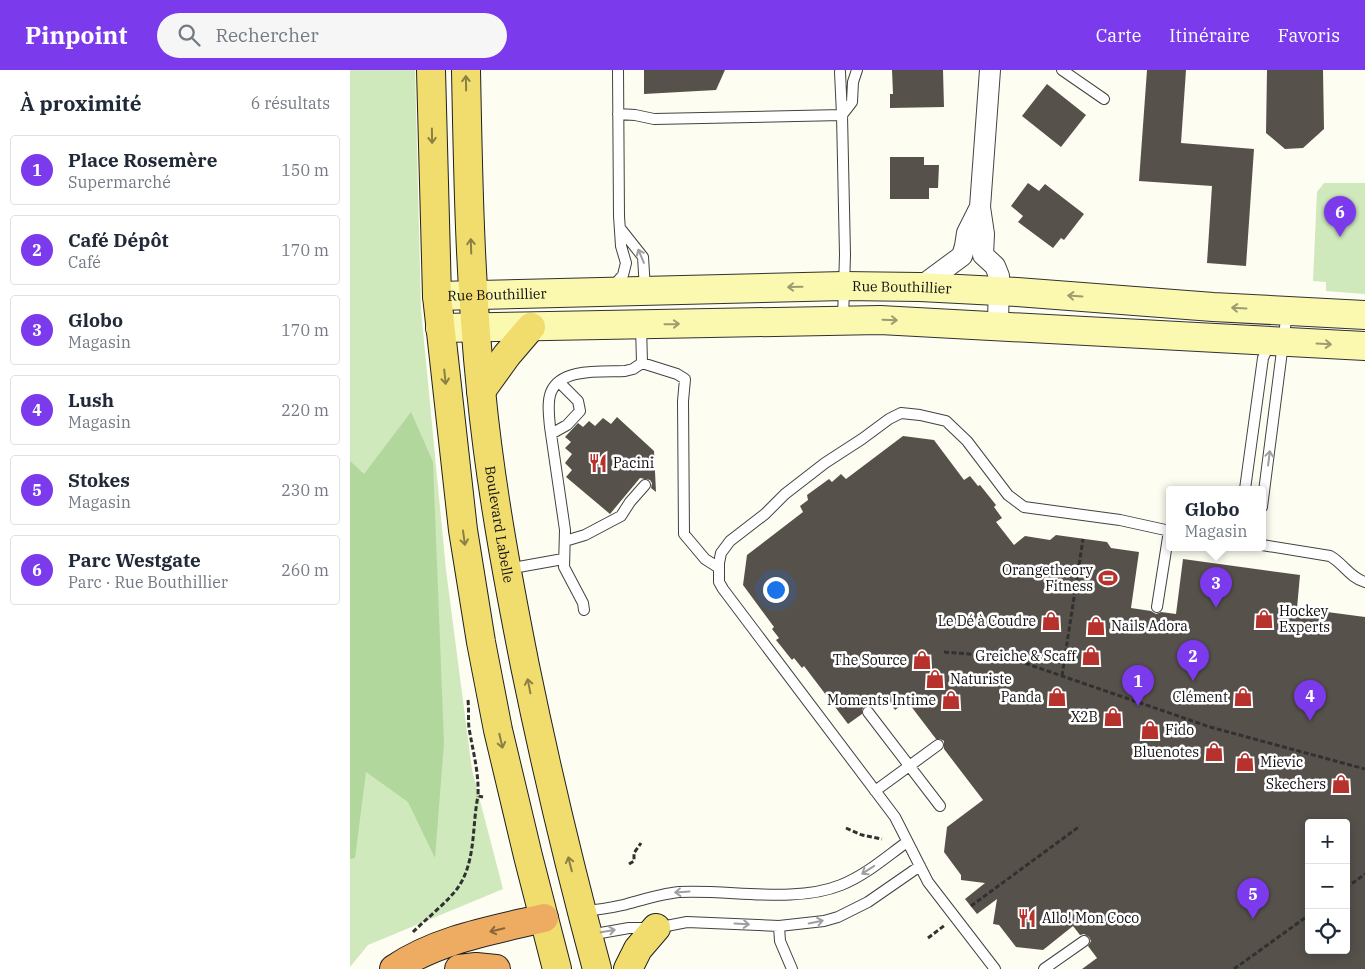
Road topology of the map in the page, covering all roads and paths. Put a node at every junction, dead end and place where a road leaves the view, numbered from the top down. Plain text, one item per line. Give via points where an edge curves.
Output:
1 (431, 70) edge
2 (466, 70) edge
3 (618, 70) edge
4 (857, 70) edge
5 (990, 70) edge
6 (1062, 70) edge
7 (840, 72) dead end
8 (1104, 99) dead end
9 (618, 114) junction
10 (842, 116) junction
11 (980, 207) junction
12 (620, 228) junction
13 (962, 256) junction
14 (986, 259) junction
15 (930, 279) junction
16 (844, 286) junction
17 (610, 291) junction
18 (645, 291) junction
19 (1000, 291) junction
20 (473, 294) junction
21 (437, 296) junction
22 (1287, 311) junction
23 (1365, 316) edge
24 (843, 320) junction
25 (641, 324) junction
26 (998, 326) junction
27 (476, 327) junction
28 (531, 327) junction
29 (440, 328) junction
30 (1277, 341) junction
31 (1365, 346) edge
32 (642, 363) junction
33 (559, 382) junction
34 (481, 391) junction
35 (551, 434) junction
36 (645, 485) dead end
37 (1244, 486) edge
38 (1264, 486) edge
39 (1166, 530) edge
40 (1083, 539) dead end
41 (565, 541) junction
42 (1266, 546) edge
43 (1166, 551) edge
44 (563, 559) junction
45 (719, 568) junction
46 (506, 570) junction
47 (1365, 582) edge
48 (1158, 607) dead end
49 (584, 610) dead end
50 (944, 652) dead end
51 (1062, 676) junction
52 (868, 712) dead end
53 (938, 745) dead end
54 (910, 766) junction
55 (1365, 769) edge
56 (876, 791) junction
57 (478, 796) dead end
58 (940, 806) dead end
59 (1080, 826) dead end
60 (846, 828) dead end
61 (882, 839) dead end
62 (907, 842) junction
63 (641, 843) dead end
64 (629, 864) dead end
65 (920, 866) junction
66 (1365, 874) edge
67 (1350, 885) edge
68 (971, 906) dead end
69 (544, 918) junction
70 (1305, 918) edge
71 (948, 922) dead end
72 (585, 923) junction
73 (779, 926) junction
74 (656, 928) junction
75 (412, 933) dead end
76 (928, 938) dead end
77 (1084, 941) dead end
78 (394, 969) edge
79 (459, 969) edge
80 (496, 969) edge
81 (557, 969) edge
82 (597, 969) edge
83 (628, 969) edge
84 (792, 969) edge
85 (995, 969) edge
86 (1044, 969) edge
87 (1234, 969) edge

1 -> 21 main road
20 -> 2 main road, Boulevard Labelle
3 - 9 lane
4 - 10 lane via 852,102
5 - 11 street
6 - 8 lane
7 - 10 lane
9 - 10 lane via 654,119
9 - 12 lane
10 - 16 lane
11 - 13 street via 967,234
11 - 14 street via 983,255
12 - 17 lane via 625,267 623,275
18 -> 12 lane via 643,257
13 - 14 street via 973,261
13 - 15 street
14 - 19 street via 997,270
15 - 16 street, Rue Bouthillier
15 - 19 street, Rue Bouthillier
16 -> 18 street, Rue Bouthillier
16 - 24 lane
17 - 18 street, Rue Bouthillier
17 - 20 street, Rue Bouthillier
22 -> 19 street, Rue Bouthillier
19 - 26 street
20 - 21 street, Rue Bouthillier
20 - 27 main road, Boulevard Labelle
21 - 29 main road
22 - 23 street, Rue Bouthillier
22 - 30 lane
25 -> 24 street
24 -> 26 street
25 - 28 street
25 - 32 lane
26 - 30 street
27 - 28 street
27 - 29 street
27 - 34 main road, Boulevard Labelle
28 - 34 main road
29 -> 69 main road via 463,530 481,642 502,748
30 -> 31 street
30 - 37 lane via 1262,358
38 -> 30 lane
32 - 33 lane via 625,371 574,374
32 - 45 lane via 685,379 684,534 705,559
33 - 35 lane via 549,401
33 - 35 lane via 578,402 580,411 567,425
34 - 46 main road, Boulevard Labelle
35 - 41 lane
36 - 41 lane via 621,516 585,536
39 - 45 lane via 1120,520 1024,507 1008,495 967,441 946,421 901,413 845,449 785,494 730,541 721,553
40 - 51 path
41 - 44 lane
42 - 47 lane via 1330,556
43 - 48 lane
44 - 46 lane
44 - 49 lane
45 - 56 lane via 719,582 727,595
72 -> 46 main road, Boulevard Labelle via 547,767
50 - 51 path via 1007,657
51 - 55 path via 1210,727
52 - 54 lane
53 - 54 lane
54 - 56 lane
54 - 58 lane
56 - 62 lane via 895,817
57 - 75 path via 473,842 463,878 455,891
59 - 68 path
60 - 61 path
62 - 65 lane
62 -> 72 lane via 857,877 824,890 793,894 678,892 615,906
63 - 64 path via 634,853 634,861
73 -> 65 lane via 824,921 852,910
65 - 85 lane via 928,882
66 - 67 path
69 - 72 main road
69 -> 78 highway via 449,942
69 - 81 main road
70 - 87 path
71 - 76 path
72 -> 74 lane
72 - 82 main road, Boulevard Labelle
74 -> 73 lane via 687,922
73 - 84 lane via 780,941
74 - 83 main road
77 - 86 lane
79 - 80 highway

